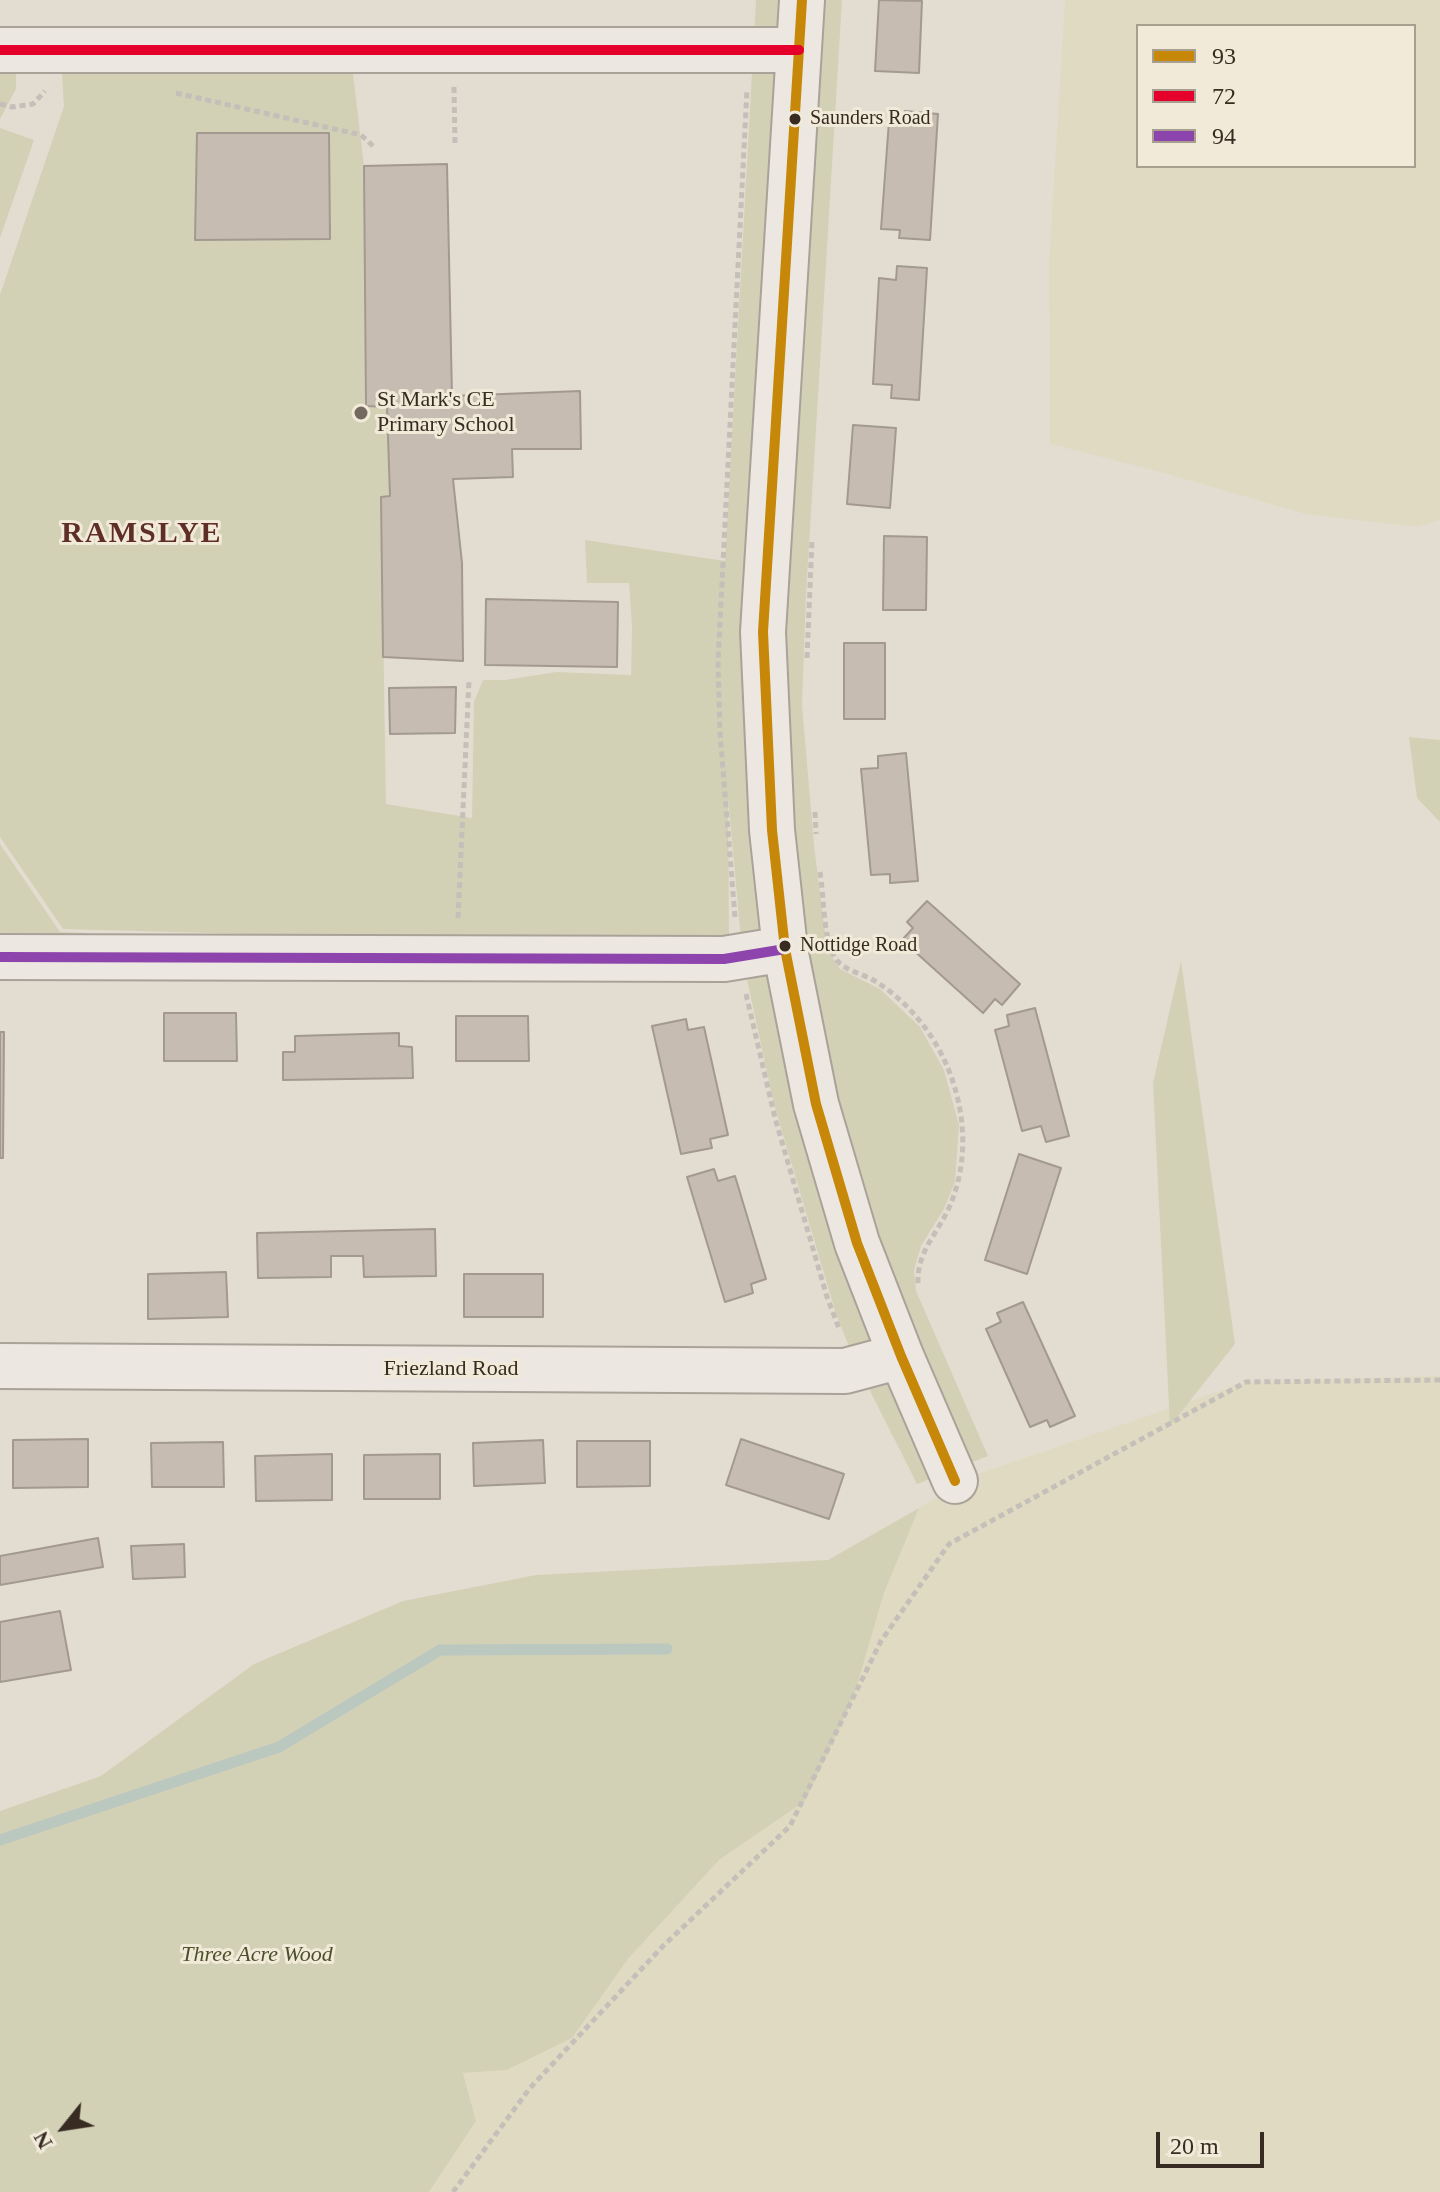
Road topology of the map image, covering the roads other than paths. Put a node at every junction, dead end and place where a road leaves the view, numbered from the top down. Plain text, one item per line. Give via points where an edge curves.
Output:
1 (802, 0) edge
2 (0, 50) edge
3 (799, 50) junction
4 (785, 949) junction
5 (0, 957) edge
6 (901, 1356) junction
7 (0, 1366) edge
8 (955, 1481) dead end

1 - 3 street
2 - 3 street
3 - 4 street via 763,632 772,830
4 - 5 street via 724,959
4 - 6 street via 816,1104 857,1243
6 - 7 street, Friezland Road via 845,1371
6 - 8 street

